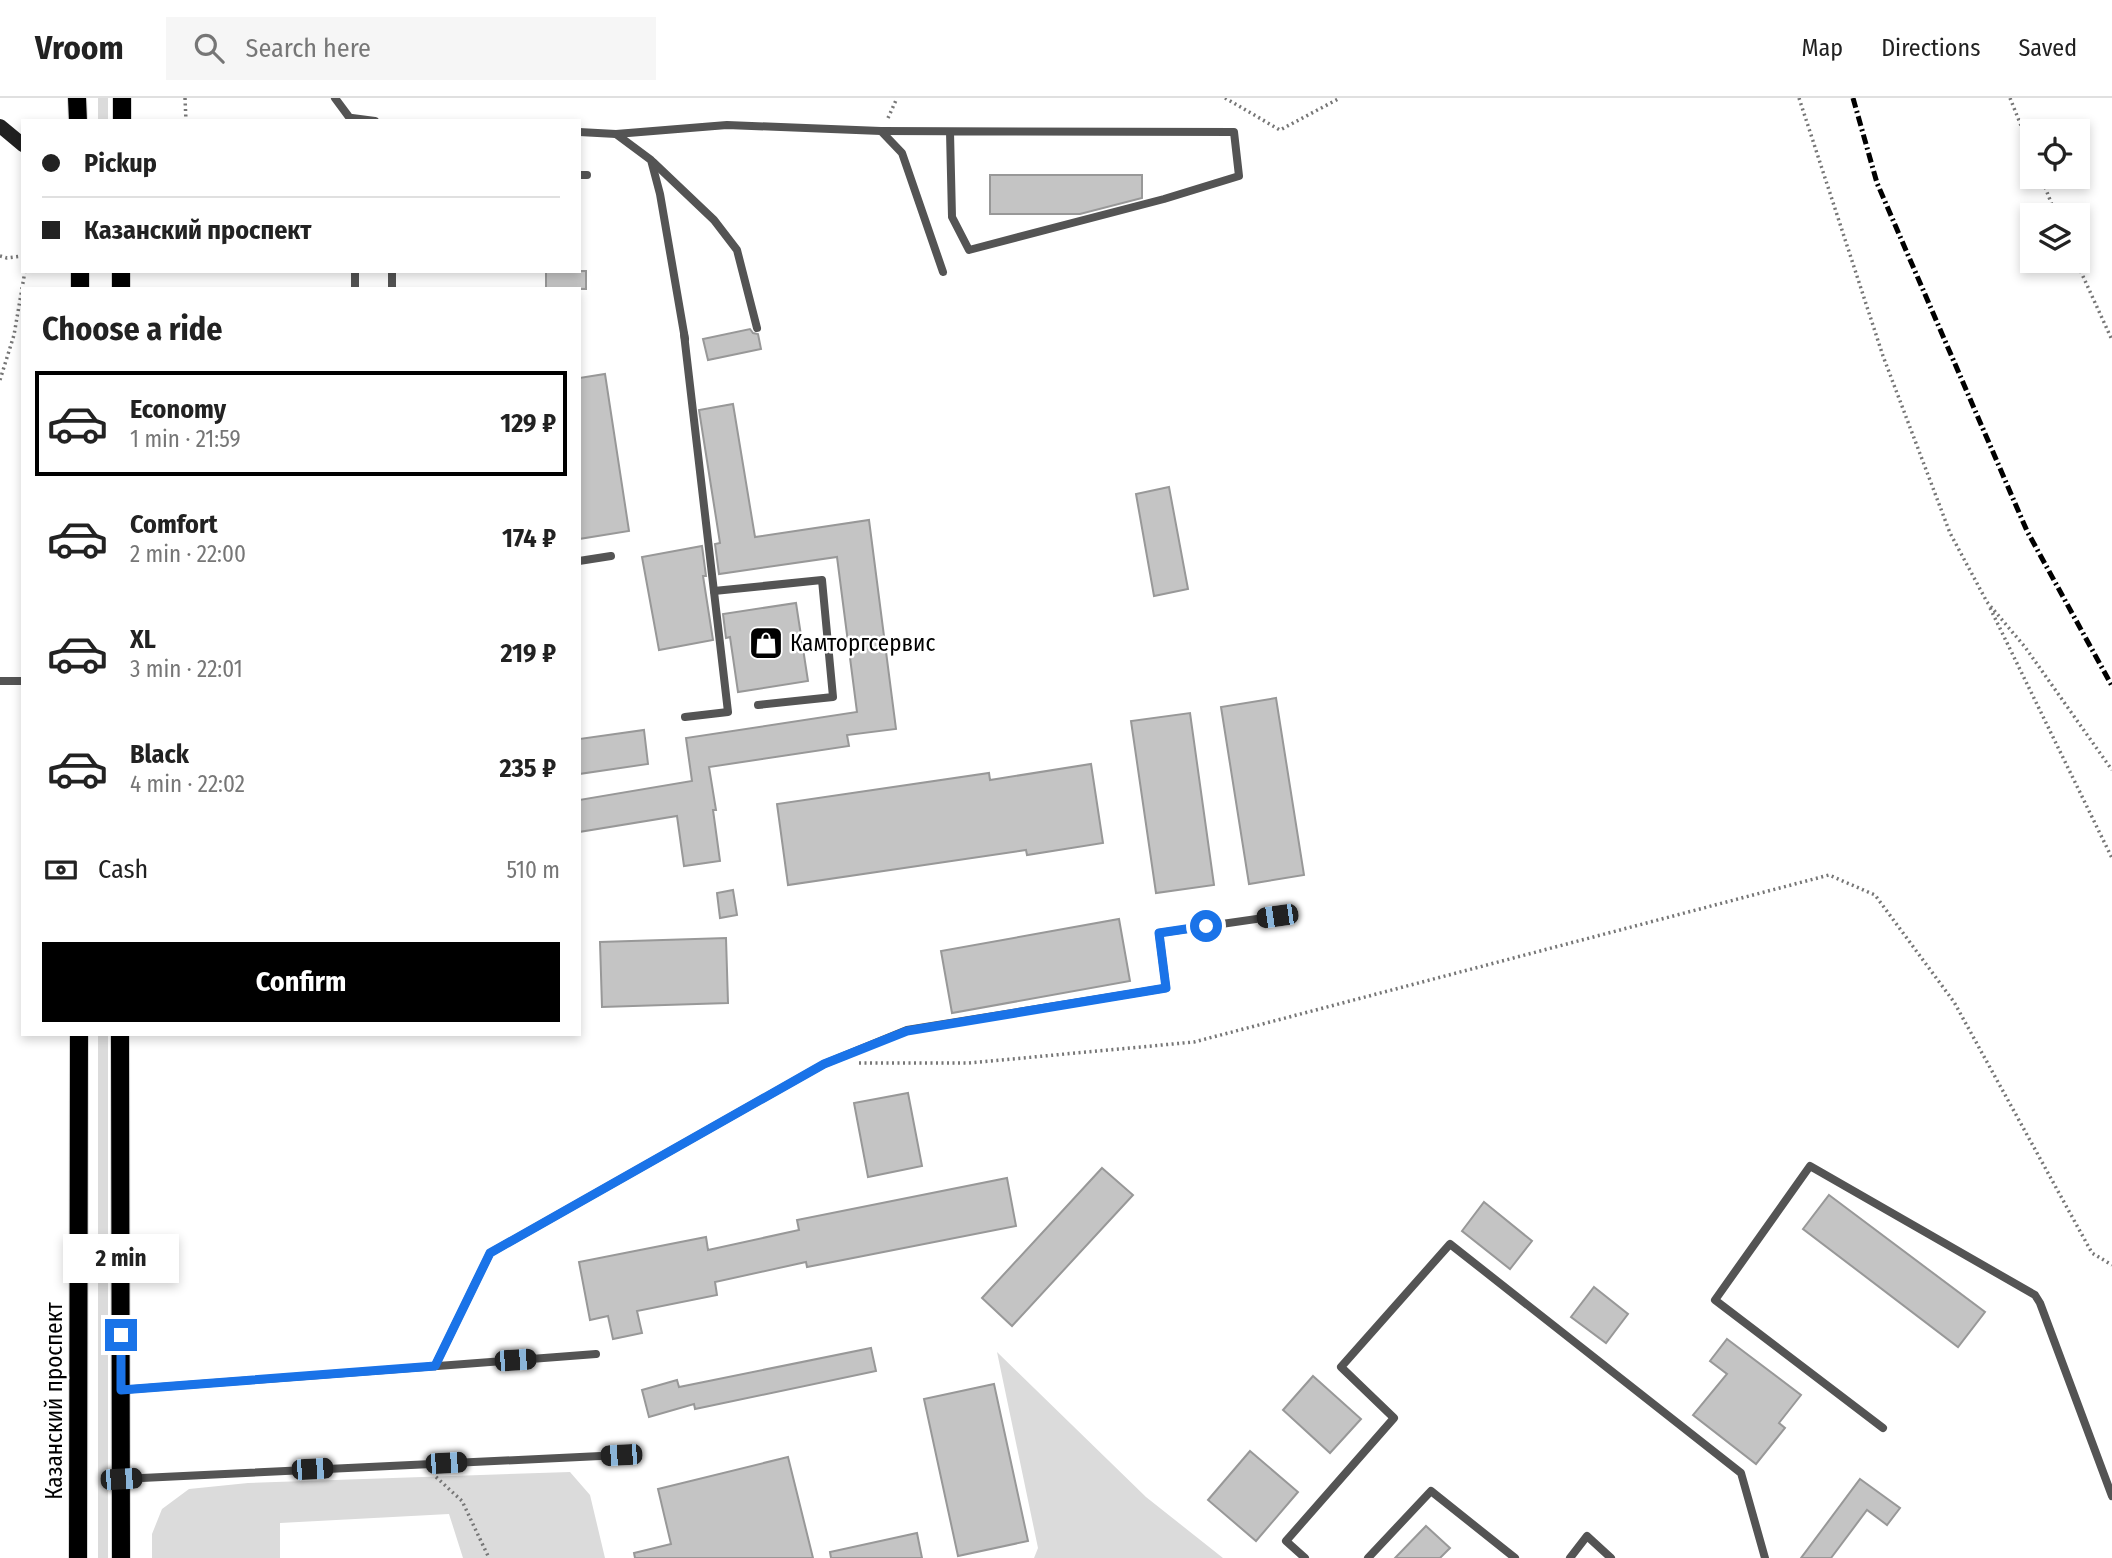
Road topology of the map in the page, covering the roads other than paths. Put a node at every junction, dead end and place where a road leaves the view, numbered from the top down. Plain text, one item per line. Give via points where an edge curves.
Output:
1 (77, 98) edge
2 (122, 98) edge
3 (335, 98) edge
4 (78, 119) edge
5 (122, 119) edge
6 (351, 119) edge
7 (0, 126) edge
8 (881, 131) junction
9 (950, 131) junction
10 (581, 132) edge
11 (616, 134) junction
12 (21, 143) edge
13 (651, 160) junction
14 (943, 272) dead end
15 (757, 328) dead end
16 (684, 334) junction
17 (686, 345) dead end
18 (611, 556) dead end
19 (581, 561) edge
20 (714, 591) junction
21 (0, 681) edge
22 (21, 681) edge
23 (758, 705) dead end
24 (685, 717) dead end
25 (1277, 916) dead end
26 (79, 1036) edge
27 (120, 1036) edge
28 (596, 1354) dead end
29 (435, 1366) junction
30 (121, 1390) junction
31 (1883, 1428) dead end
32 (621, 1455) dead end
33 (121, 1479) junction
34 (2112, 1496) edge
35 (78, 1558) edge
36 (121, 1558) edge
37 (1305, 1558) edge
38 (1368, 1558) edge
39 (1515, 1558) edge
40 (1570, 1558) edge
41 (1611, 1558) edge
42 (1765, 1558) edge

1 - 4 main road
2 - 5 main road
3 - 6 lane
7 - 12 street
8 - 9 lane
8 - 11 lane via 727,125
8 - 14 lane via 902,153
9 - 9 lane via 1234,132 1239,176 969,250 952,217
10 - 11 lane
11 - 13 lane
13 - 15 lane via 714,220 737,250
13 - 16 lane
16 - 17 lane
16 - 20 lane
18 - 19 lane
20 - 23 lane via 822,580 833,697
20 - 24 lane via 728,712
21 - 22 lane
25 - 29 lane via 1159,933 1166,988 907,1031 824,1064 490,1253
26 - 35 main road, Казанский проспект
27 - 30 main road
28 - 29 lane
29 - 30 lane
30 - 33 main road
31 - 34 lane via 1715,1300 1810,1166 2035,1294
32 - 33 lane
33 - 36 main road
37 - 42 lane via 1286,1541 1394,1418 1341,1367 1450,1244 1741,1473
38 - 39 lane via 1431,1491
40 - 41 lane via 1587,1536

